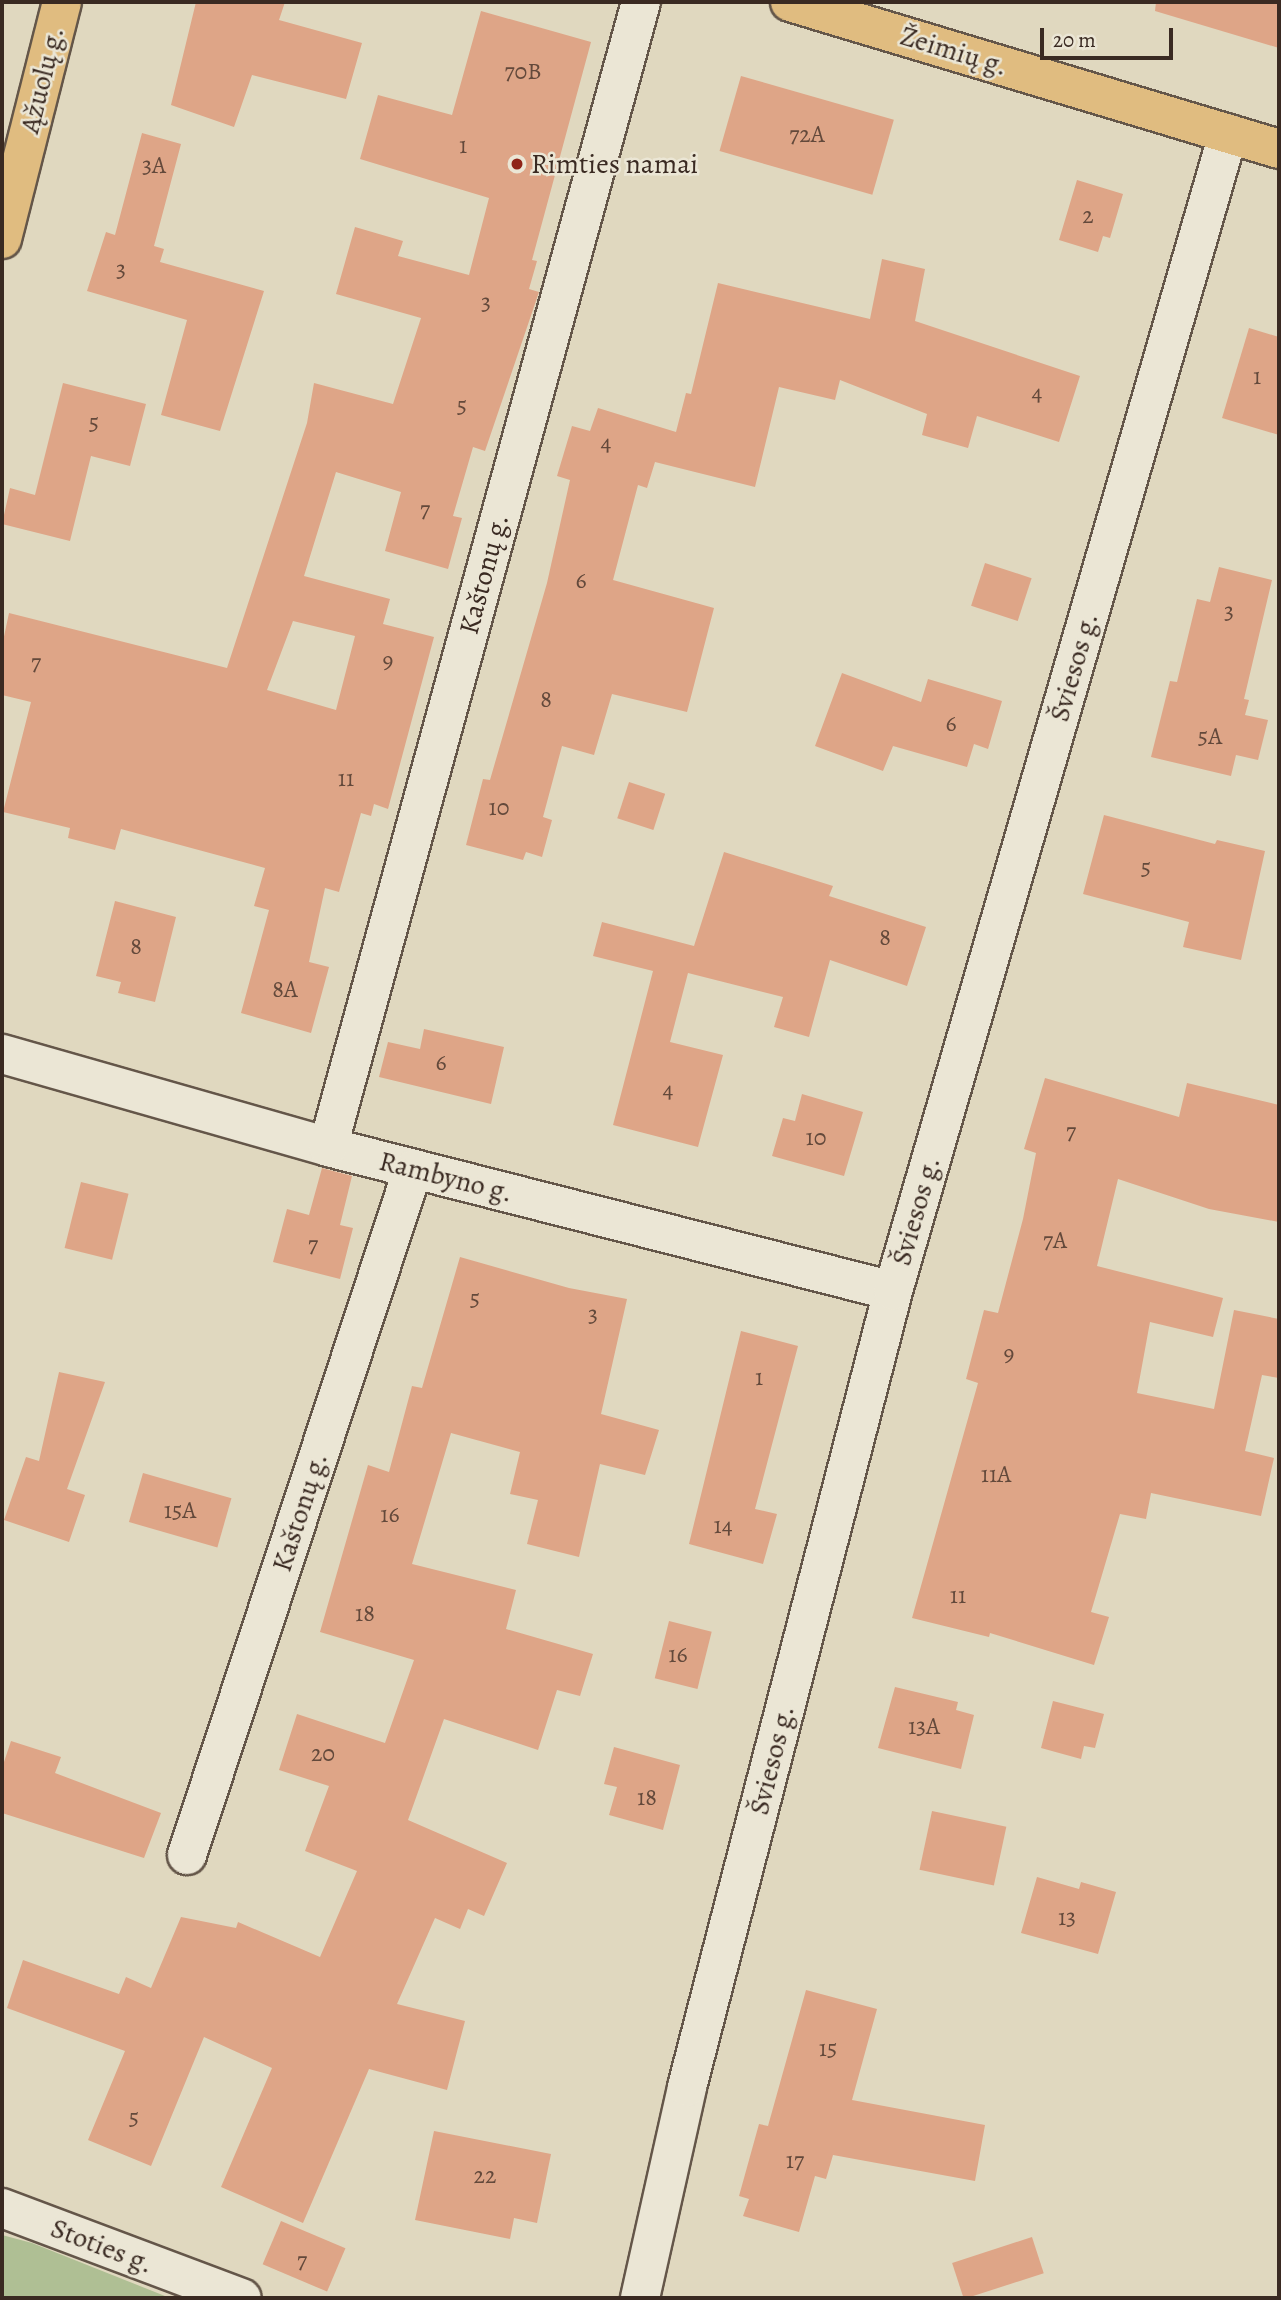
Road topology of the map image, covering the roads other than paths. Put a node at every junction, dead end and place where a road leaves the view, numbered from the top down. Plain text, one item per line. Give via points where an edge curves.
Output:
1 (62, 2) edge
2 (641, 2) edge
3 (790, 2) edge
4 (1228, 134) junction
5 (1279, 149) edge
6 (2, 239) edge
7 (2, 1054) edge
8 (328, 1147) junction
9 (413, 1169) junction
10 (893, 1291) junction
11 (187, 1855) dead end
12 (2, 2208) edge
13 (242, 2298) edge
14 (640, 2298) edge

1 - 6 main road, Ąžuolų g.
2 - 8 street, Kaštonų g.
3 - 4 main road, Žeimių g.
4 - 5 main road, Žeimių g.
4 - 10 street, Šviesos g.
7 - 8 street, Rambyno g.
8 - 9 street, Rambyno g.
9 - 10 street, Rambyno g.
9 - 11 street, Kaštonų g.
10 - 14 street, Šviesos g. via 687,2087
12 - 13 street, Stoties g.

